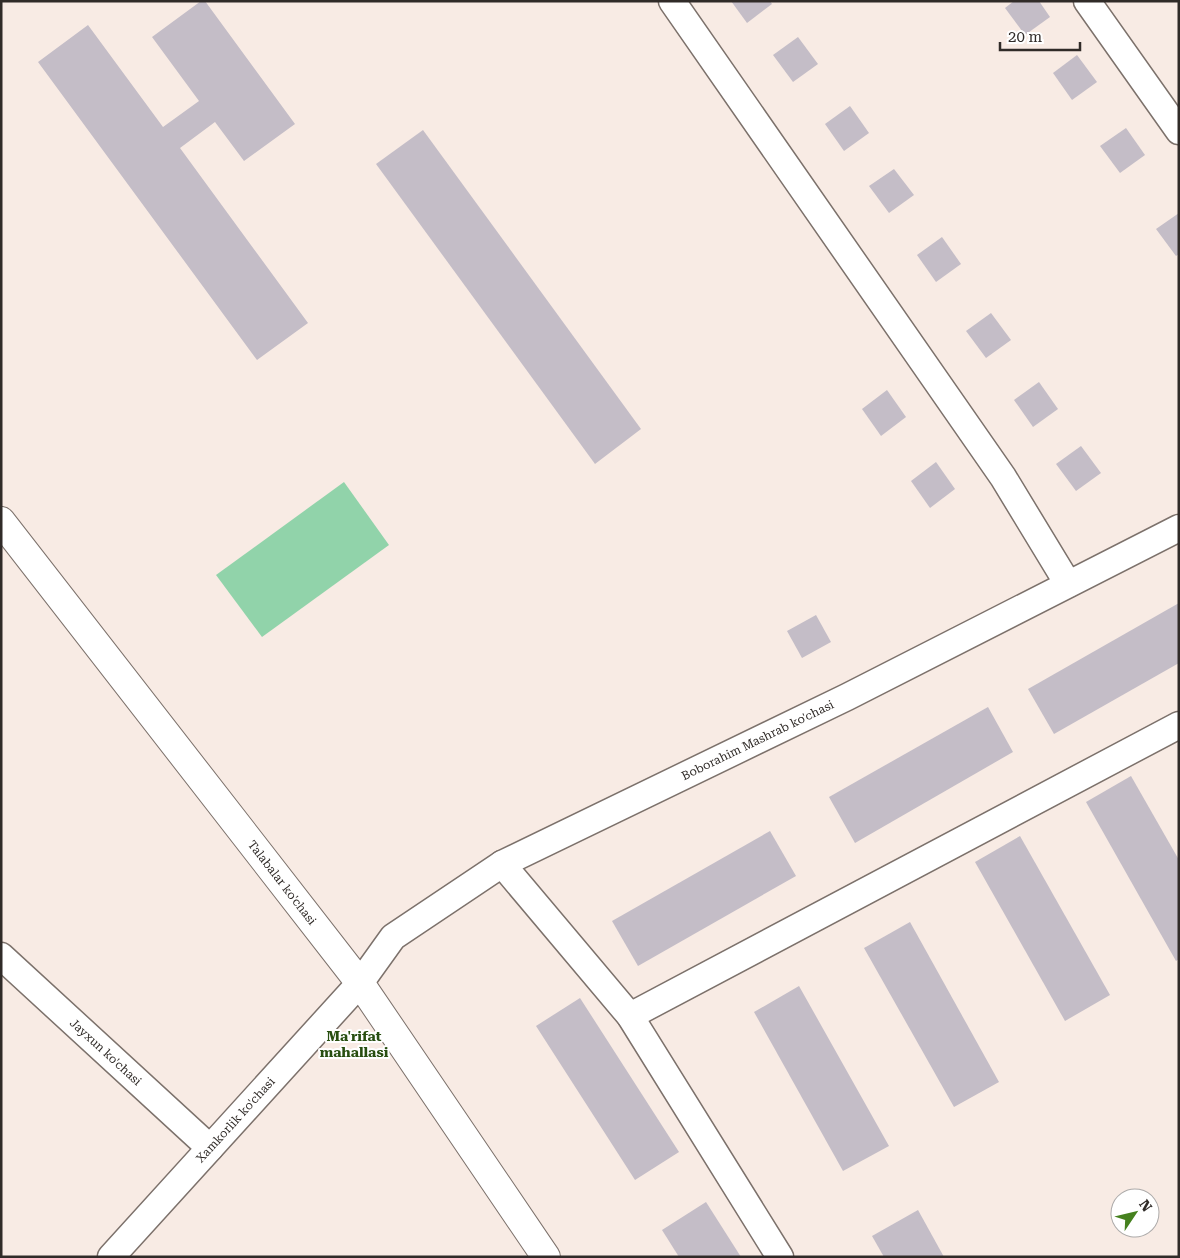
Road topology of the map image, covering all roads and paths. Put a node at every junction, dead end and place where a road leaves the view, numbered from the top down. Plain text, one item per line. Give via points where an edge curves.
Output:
1 (672, 1) edge
2 (1087, 1) edge
3 (1179, 131) edge
4 (1, 521) edge
5 (1179, 528) edge
6 (1068, 584) junction
7 (1179, 725) edge
8 (502, 864) junction
9 (1, 956) edge
10 (360, 983) junction
11 (630, 1016) junction
12 (210, 1148) junction
13 (111, 1257) edge
14 (546, 1257) edge
15 (780, 1257) edge

1 - 6 street via 1003,477
2 - 3 street
4 - 10 street, Talabalar ko'chasi
5 - 6 street, Boborahim Mashrab ko'chasi
6 - 8 street, Boborahim Mashrab ko'chasi via 847,698
7 - 11 street
8 - 10 street, Boborahim Mashrab ko'chasi via 392,937
8 - 11 street
9 - 12 street, Jayxun ko'chasi
10 - 12 street, Xamkorlik ko'chasi
10 - 14 street, Talabalar ko'chasi
11 - 15 street
12 - 13 street, Xamkorlik ko'chasi

